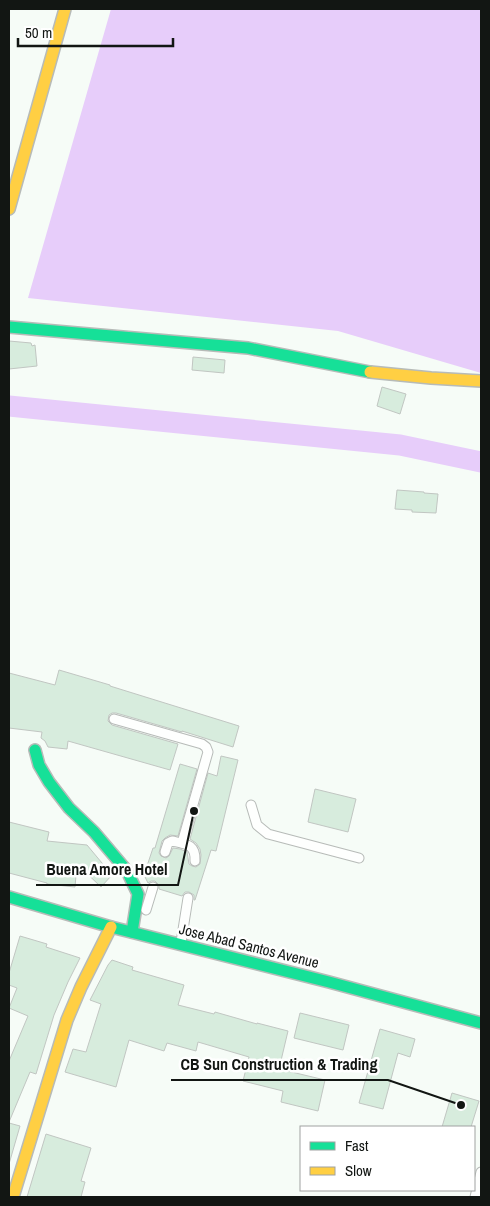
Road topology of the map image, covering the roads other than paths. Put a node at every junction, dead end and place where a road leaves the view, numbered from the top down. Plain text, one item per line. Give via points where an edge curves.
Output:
1 (65, 9) edge
2 (9, 209) edge
3 (9, 328) edge
4 (481, 381) edge
5 (114, 718) dead end
6 (35, 750) dead end
7 (251, 805) dead end
8 (182, 843) junction
9 (165, 852) dead end
10 (359, 858) dead end
11 (195, 861) dead end
12 (153, 887) dead end
13 (9, 898) edge
14 (188, 898) dead end
15 (111, 927) junction
16 (135, 933) junction
17 (181, 944) junction
18 (481, 1023) edge
19 (481, 1172) edge
20 (13, 1197) edge
21 (476, 1197) edge

1 - 2 main road
3 - 4 main road via 248,348 366,372
5 - 8 lane via 206,747 208,752
6 - 16 main road via 49,782 127,871 138,894
7 - 10 lane via 257,825 268,834
8 - 9 lane via 168,843
8 - 11 lane via 194,850
12 - 16 lane
13 - 15 main road, Jose Abad Santos Avenue
14 - 17 lane
15 - 16 main road, Jose Abad Santos Avenue
15 - 20 main road via 67,1020
16 - 17 main road, Jose Abad Santos Avenue
17 - 18 main road, Jose Abad Santos Avenue
19 - 21 lane

